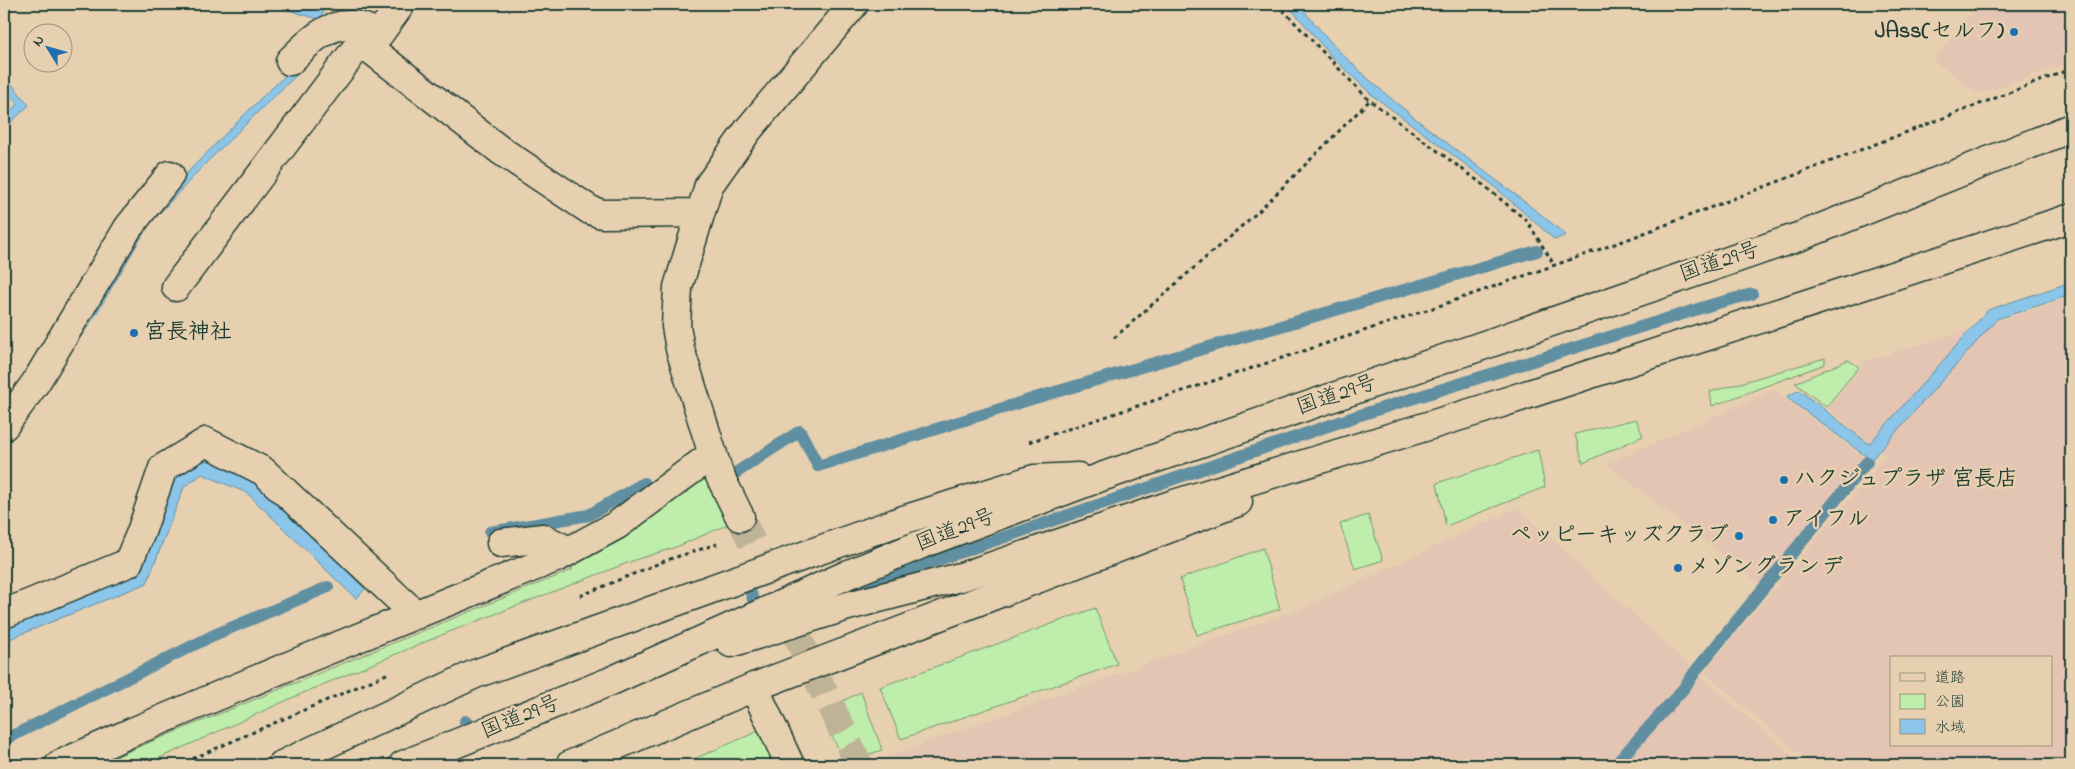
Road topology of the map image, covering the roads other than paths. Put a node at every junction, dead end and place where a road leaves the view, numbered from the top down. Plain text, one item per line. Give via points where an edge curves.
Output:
1 (401, 4) edge
2 (854, 4) edge
3 (374, 41) junction
4 (290, 61) dead end
5 (2071, 128) edge
6 (170, 175) dead end
7 (699, 213) junction
8 (2071, 218) edge
9 (176, 288) dead end
10 (1483, 409) junction
11 (4, 426) edge
12 (713, 454) junction
13 (1104, 476) junction
14 (740, 517) tunnel mouth
15 (501, 543) dead end
16 (569, 551) junction
17 (4, 614) edge
18 (416, 615) junction
19 (610, 681) junction
20 (754, 687) junction
21 (59, 765) edge
22 (282, 765) edge
23 (403, 765) edge
24 (570, 765) edge
25 (790, 765) edge

1 - 3 main road
2 - 7 main road via 748,130 709,186
3 - 4 main road via 353,25 333,28 312,38
3 - 7 main road via 500,150 590,210 602,214
3 - 9 main road via 361,42
5 - 13 main road, 国道29号 via 1801,236
6 - 11 main road via 128,228 36,382
7 - 12 main road via 678,287 676,326 680,349
8 - 10 main road, 国道29号
10 - 19 main road, 国道29号 via 1171,505 964,576 848,606
10 - 20 main road
12 - 14 main road
12 - 16 main road via 617,525
13 - 19 main road, 国道29号 via 876,562
13 - 22 main road via 1034,479 906,519 475,674
15 - 16 main road via 543,538
16 - 18 main road
17 - 18 main road via 128,563 163,468 206,442 263,471
18 - 21 main road
19 - 23 main road, 国道29号
20 - 24 main road
20 - 25 main road

